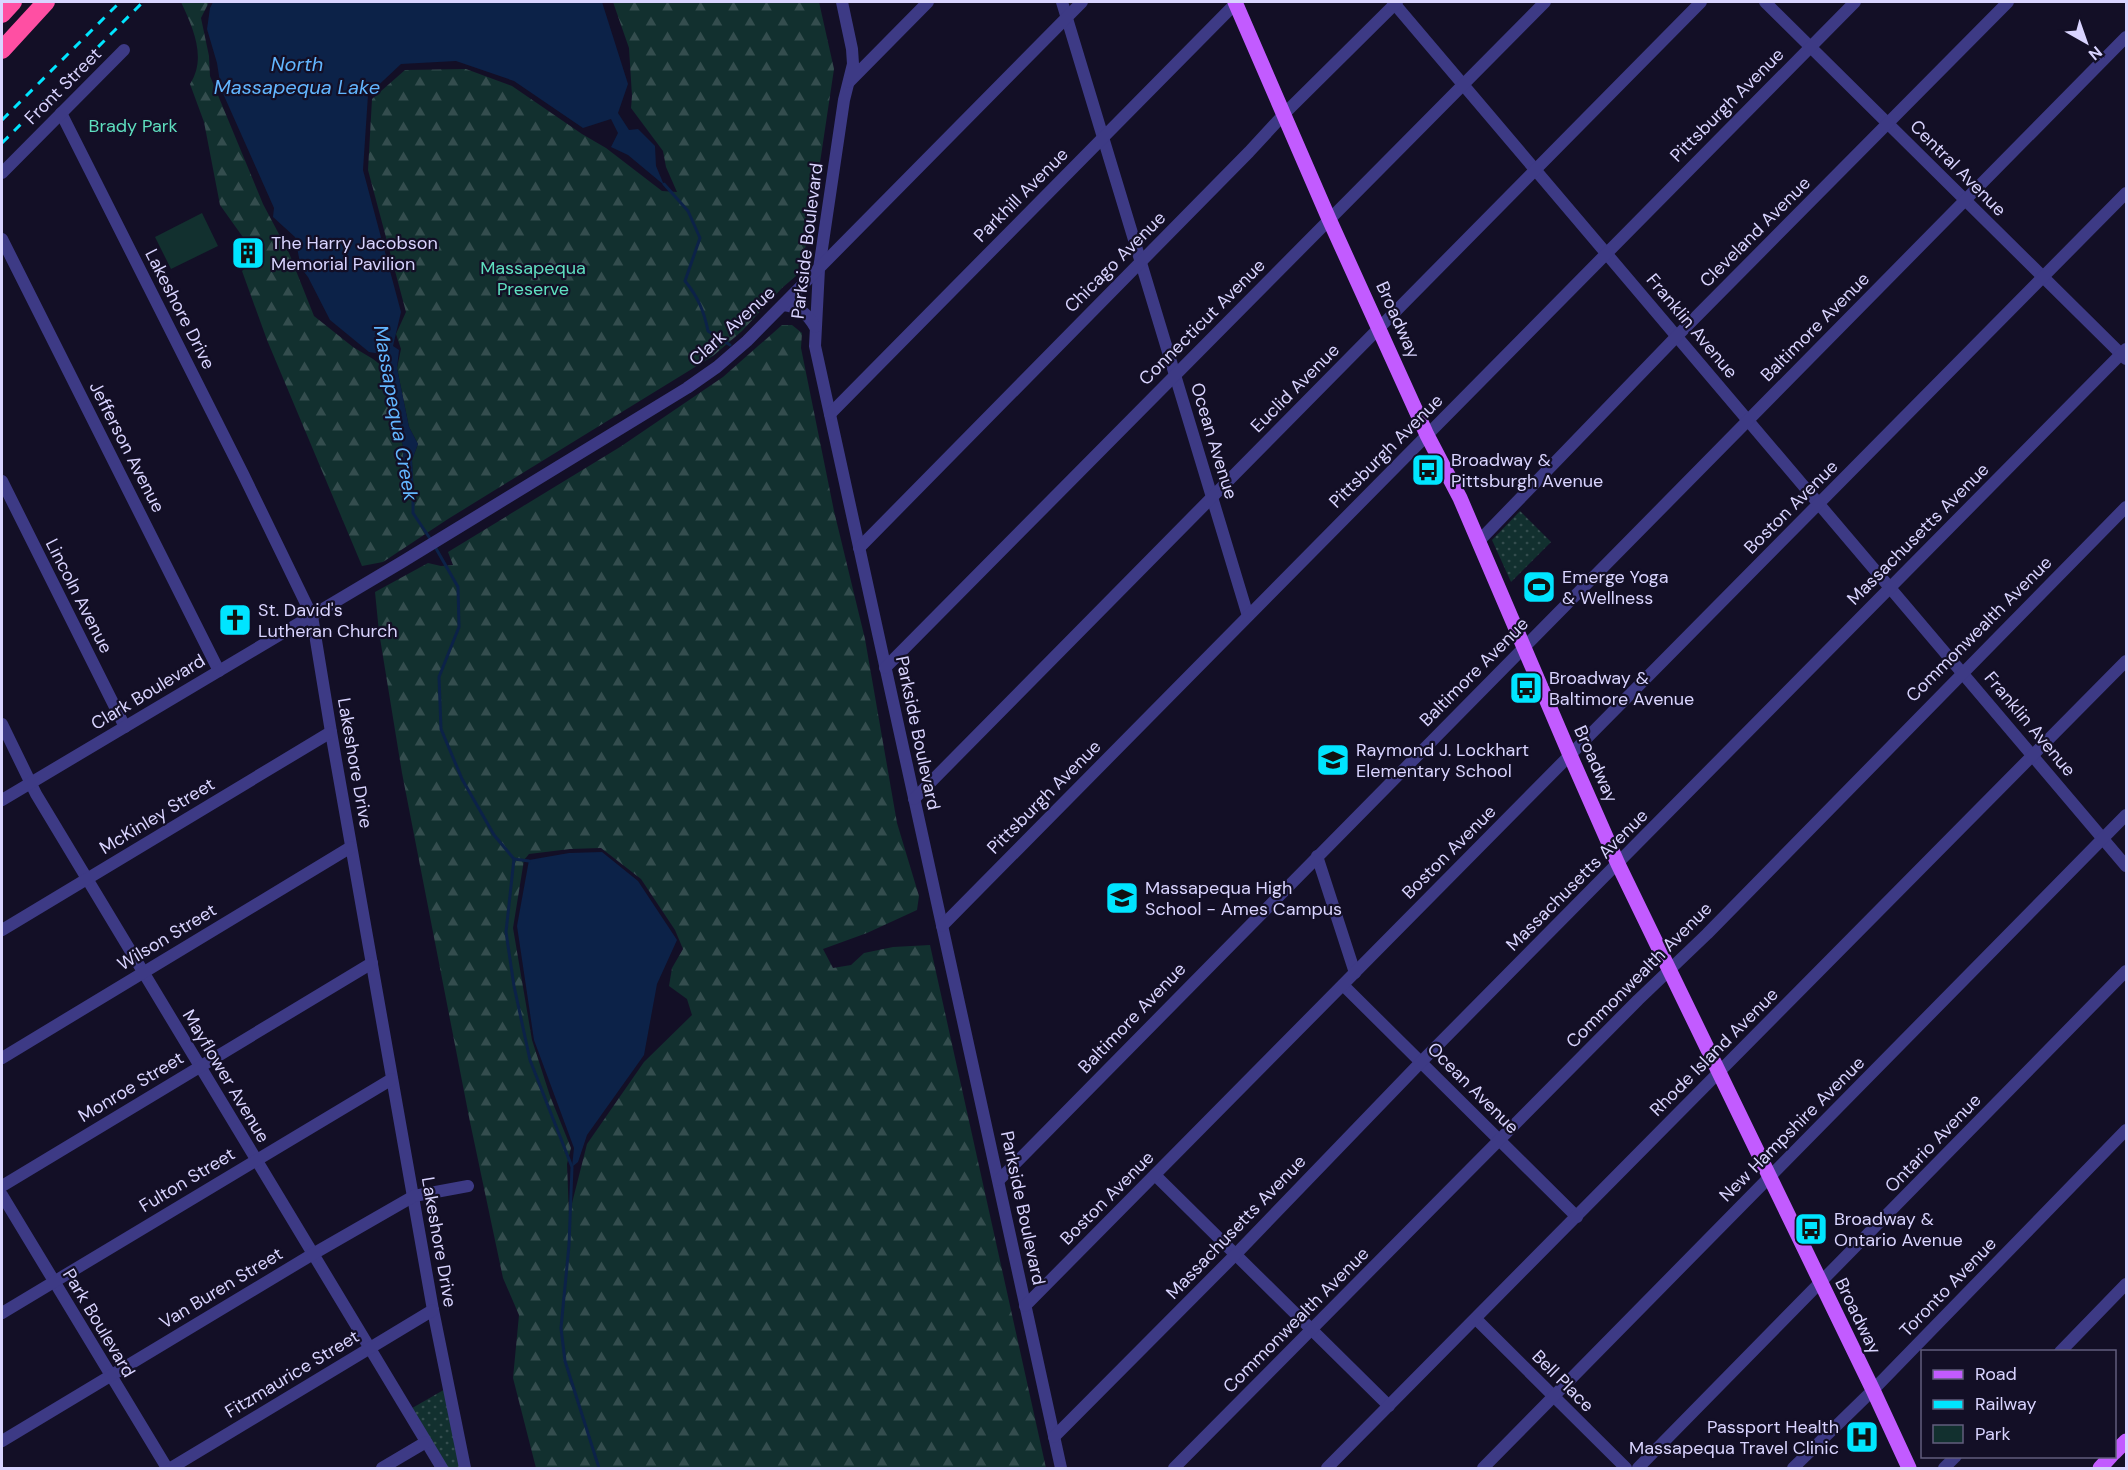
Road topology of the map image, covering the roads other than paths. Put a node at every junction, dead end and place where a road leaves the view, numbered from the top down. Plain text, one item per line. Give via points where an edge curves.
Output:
1 (13, 2) edge
2 (46, 2) edge
3 (842, 2) edge
4 (928, 2) edge
5 (1062, 2) edge
6 (1082, 2) edge
7 (1236, 2) edge
8 (1395, 2) edge
9 (1545, 2) edge
10 (1701, 2) edge
11 (1765, 2) edge
12 (1855, 2) edge
13 (2008, 2) edge
14 (2, 14) edge
15 (1067, 17) junction
16 (2127, 37) edge
17 (1810, 47) junction
18 (2, 50) edge
19 (124, 50) dead end
20 (847, 84) junction
21 (1463, 85) junction
22 (61, 113) junction
23 (1285, 113) junction
24 (1887, 123) junction
25 (1103, 137) junction
26 (1535, 170) junction
27 (2, 173) edge
28 (2127, 193) edge
29 (1965, 200) junction
30 (1329, 219) junction
31 (2, 239) edge
32 (1606, 253) junction
33 (1142, 260) junction
34 (819, 269) junction
35 (2043, 277) junction
36 (783, 305) junction
37 (815, 327) junction
38 (1380, 327) junction
39 (1677, 336) junction
40 (2125, 354) edge
41 (1175, 376) junction
42 (830, 414) junction
43 (1748, 420) junction
44 (1427, 435) junction
45 (2, 481) edge
46 (1212, 497) junction
47 (1820, 504) junction
48 (2127, 507) edge
49 (1479, 541) junction
50 (859, 548) junction
51 (1891, 587) junction
52 (312, 616) junction
53 (1248, 616) junction
54 (1523, 647) junction
55 (2127, 661) edge
56 (885, 668) junction
57 (219, 671) junction
58 (1963, 671) junction
59 (2, 724) edge
60 (125, 727) junction
61 (331, 732) junction
62 (1570, 755) junction
63 (2033, 755) junction
64 (31, 783) junction
65 (914, 799) junction
66 (2, 800) edge
67 (2127, 815) edge
68 (2103, 838) junction
69 (351, 847) junction
70 (1317, 856) junction
71 (1618, 864) junction
72 (2127, 866) edge
73 (87, 879) junction
74 (942, 926) junction
75 (2, 930) edge
76 (372, 963) junction
77 (1669, 971) junction
78 (2127, 971) edge
79 (143, 973) junction
80 (1355, 973) junction
81 (1343, 985) junction
82 (2, 1058) edge
83 (1421, 1062) junction
84 (200, 1067) junction
85 (1720, 1072) junction
86 (392, 1079) junction
87 (2127, 1130) edge
88 (1500, 1140) junction
89 (256, 1160) junction
90 (1155, 1175) junction
91 (1769, 1178) junction
92 (999, 1180) junction
93 (2, 1186) edge
94 (468, 1186) dead end
95 (2, 1196) edge
96 (414, 1196) junction
97 (1577, 1217) junction
98 (313, 1254) junction
99 (1236, 1254) junction
100 (54, 1282) junction
101 (1821, 1283) junction
102 (2127, 1284) edge
103 (1025, 1306) junction
104 (433, 1310) junction
105 (2, 1313) edge
106 (1476, 1319) junction
107 (1312, 1330) junction
108 (369, 1348) junction
109 (2062, 1350) edge
110 (111, 1376) junction
111 (1873, 1390) junction
112 (1554, 1397) junction
113 (1389, 1406) junction
114 (1054, 1437) junction
115 (2, 1441) edge
116 (2127, 1441) edge
117 (426, 1442) junction
118 (2116, 1452) edge
119 (169, 1468) edge
120 (382, 1468) edge
121 (442, 1468) edge
122 (465, 1468) edge
123 (1061, 1468) edge
124 (1174, 1468) edge
125 (1327, 1468) edge
126 (1483, 1468) edge
127 (1626, 1468) edge
128 (1638, 1468) edge
129 (1793, 1468) edge
130 (1909, 1468) edge

1 - 14 highway
2 - 18 highway
3 - 20 street, Parkside Boulevard via 853,57
4 - 20 street
5 - 15 street, Ocean Avenue
6 - 15 street, Clark Avenue
7 - 23 main road, Broadway
7 - 25 street, Parkhill Avenue
8 - 21 street, Franklin Avenue
8 - 23 street, Chicago Avenue
9 - 21 street, Connecticut Avenue
10 - 26 street, Euclid Avenue
11 - 17 street, Central Avenue
12 - 17 street, Pittsburgh Avenue
13 - 24 street, Cleveland Avenue
15 - 25 street, Ocean Avenue
15 - 34 street, Clark Avenue
16 - 29 street, Baltimore Avenue
17 - 24 street, Central Avenue
17 - 32 street, Pittsburgh Avenue
19 - 22 street, Front Street
20 - 34 street, Parkside Boulevard
21 - 26 street, Franklin Avenue
21 - 30 street, Connecticut Avenue
22 - 27 street, Front Street
22 - 52 street, Lakeshore Drive
23 - 30 main road, Broadway
23 - 33 street, Chicago Avenue
24 - 29 street, Central Avenue
24 - 39 street, Cleveland Avenue
25 - 33 street, Ocean Avenue
25 - 42 street, Parkhill Avenue
26 - 32 street, Franklin Avenue
26 - 38 street, Euclid Avenue
28 - 35 street, Boston Avenue
29 - 35 street, Central Avenue
29 - 43 street, Baltimore Avenue
30 - 38 main road, Broadway
30 - 41 street, Connecticut Avenue
31 - 57 street, Jefferson Avenue
32 - 39 street, Franklin Avenue
32 - 44 street, Pittsburgh Avenue
33 - 41 street, Ocean Avenue
33 - 50 street, Chicago Avenue
34 - 36 street, Clark Avenue
34 - 37 street, Parkside Boulevard
35 - 40 street, Central Avenue
35 - 47 street, Boston Avenue
36 - 37 street via 802,310
36 - 52 street, Clark Avenue via 717,367 687,388
37 - 42 street, Parkside Boulevard via 815,346
38 - 44 main road, Broadway
38 - 46 street, Euclid Avenue
39 - 43 street, Franklin Avenue
39 - 49 street, Cleveland Avenue
40 - 51 street, Massachusetts Avenue
41 - 46 street, Ocean Avenue
41 - 56 street, Connecticut Avenue
42 - 50 street, Parkside Boulevard
43 - 47 street, Franklin Avenue
43 - 54 street, Baltimore Avenue
44 - 49 main road, Broadway
44 - 53 street, Pittsburgh Avenue
45 - 60 street, Lincoln Avenue
46 - 53 street, Ocean Avenue
46 - 65 street, Euclid Avenue
47 - 51 street, Franklin Avenue
47 - 62 street, Boston Avenue
48 - 58 street, Commonwealth Avenue
49 - 54 main road, Broadway
50 - 56 street, Parkside Boulevard
51 - 58 street, Franklin Avenue
51 - 71 street, Massachusetts Avenue
52 - 57 street, Clark Boulevard
52 - 61 street, Lakeshore Drive
53 - 74 street, Pittsburgh Avenue
54 - 62 main road, Broadway
54 - 70 street, Baltimore Avenue
55 - 63 street, Rhode Island Avenue
56 - 65 street, Parkside Boulevard
57 - 60 street, Clark Boulevard
58 - 63 street, Franklin Avenue
58 - 77 street, Commonwealth Avenue
59 - 64 street, Mayflower Avenue
60 - 64 street, Clark Boulevard
61 - 69 street, Lakeshore Drive
61 - 73 street, McKinley Street
62 - 71 main road, Broadway
62 - 80 street, Boston Avenue
63 - 68 street, Franklin Avenue
63 - 85 street, Rhode Island Avenue
64 - 66 street, Clark Boulevard
64 - 73 street, Mayflower Avenue
65 - 74 street, Parkside Boulevard
67 - 68 street, New Hampshire Avenue
68 - 72 street, Franklin Avenue
68 - 91 street, New Hampshire Avenue
69 - 76 street, Lakeshore Drive
69 - 79 street, Wilson Street
70 - 80 street
70 - 92 street, Baltimore Avenue
71 - 77 main road, Broadway
71 - 83 street, Massachusetts Avenue
73 - 75 street, McKinley Street
73 - 79 street, Mayflower Avenue
74 - 92 street, Parkside Boulevard
76 - 84 street, Monroe Street
76 - 86 street, Lakeshore Drive
77 - 85 main road, Broadway
77 - 88 street, Commonwealth Avenue
78 - 101 street, Ontario Avenue
79 - 82 street, Wilson Street
79 - 84 street, Mayflower Avenue
80 - 81 street, Boston Avenue
81 - 83 street, Ocean Avenue
81 - 90 street, Boston Avenue
83 - 88 street, Ocean Avenue
83 - 99 street, Massachusetts Avenue
84 - 89 street, Mayflower Avenue
84 - 93 street, Monroe Street
85 - 91 main road, Broadway
85 - 97 street, Rhode Island Avenue
86 - 89 street, Fulton Street
86 - 96 street, Lakeshore Drive
87 - 111 street, Toronto Avenue
88 - 97 street, Ocean Avenue
88 - 107 street, Commonwealth Avenue
89 - 98 street, Mayflower Avenue
89 - 100 street, Fulton Street
90 - 99 street
90 - 103 street, Boston Avenue
91 - 101 main road, Broadway
91 - 112 street, New Hampshire Avenue
92 - 103 street, Parkside Boulevard
94 - 96 street, Van Buren Street
95 - 100 street, Park Boulevard
96 - 98 street, Van Buren Street
96 - 104 street, Lakeshore Drive
97 - 106 street, Rhode Island Avenue
98 - 108 street, Mayflower Avenue
98 - 110 street, Van Buren Street
99 - 107 street
99 - 114 street, Massachusetts Avenue
100 - 105 street, Fulton Street
100 - 110 street, Park Boulevard
101 - 111 main road, Broadway
101 - 128 street, Ontario Avenue
102 - 109 street
103 - 114 street, Parkside Boulevard
104 - 108 street, Fitzmaurice Street
104 - 122 street, Lakeshore Drive
106 - 112 street, Bell Place
106 - 113 street, Rhode Island Avenue
107 - 113 street
107 - 124 street, Commonwealth Avenue
108 - 117 street, Mayflower Avenue
108 - 119 street, Fitzmaurice Street
110 - 115 street, Van Buren Street
110 - 119 street, Park Boulevard
111 - 129 street, Toronto Avenue
111 - 130 main road, Broadway
112 - 126 street, New Hampshire Avenue
112 - 127 street, Bell Place
113 - 125 street, Rhode Island Avenue
114 - 123 street, Parkside Boulevard
116 - 118 main road
117 - 120 street
117 - 121 street, Mayflower Avenue

